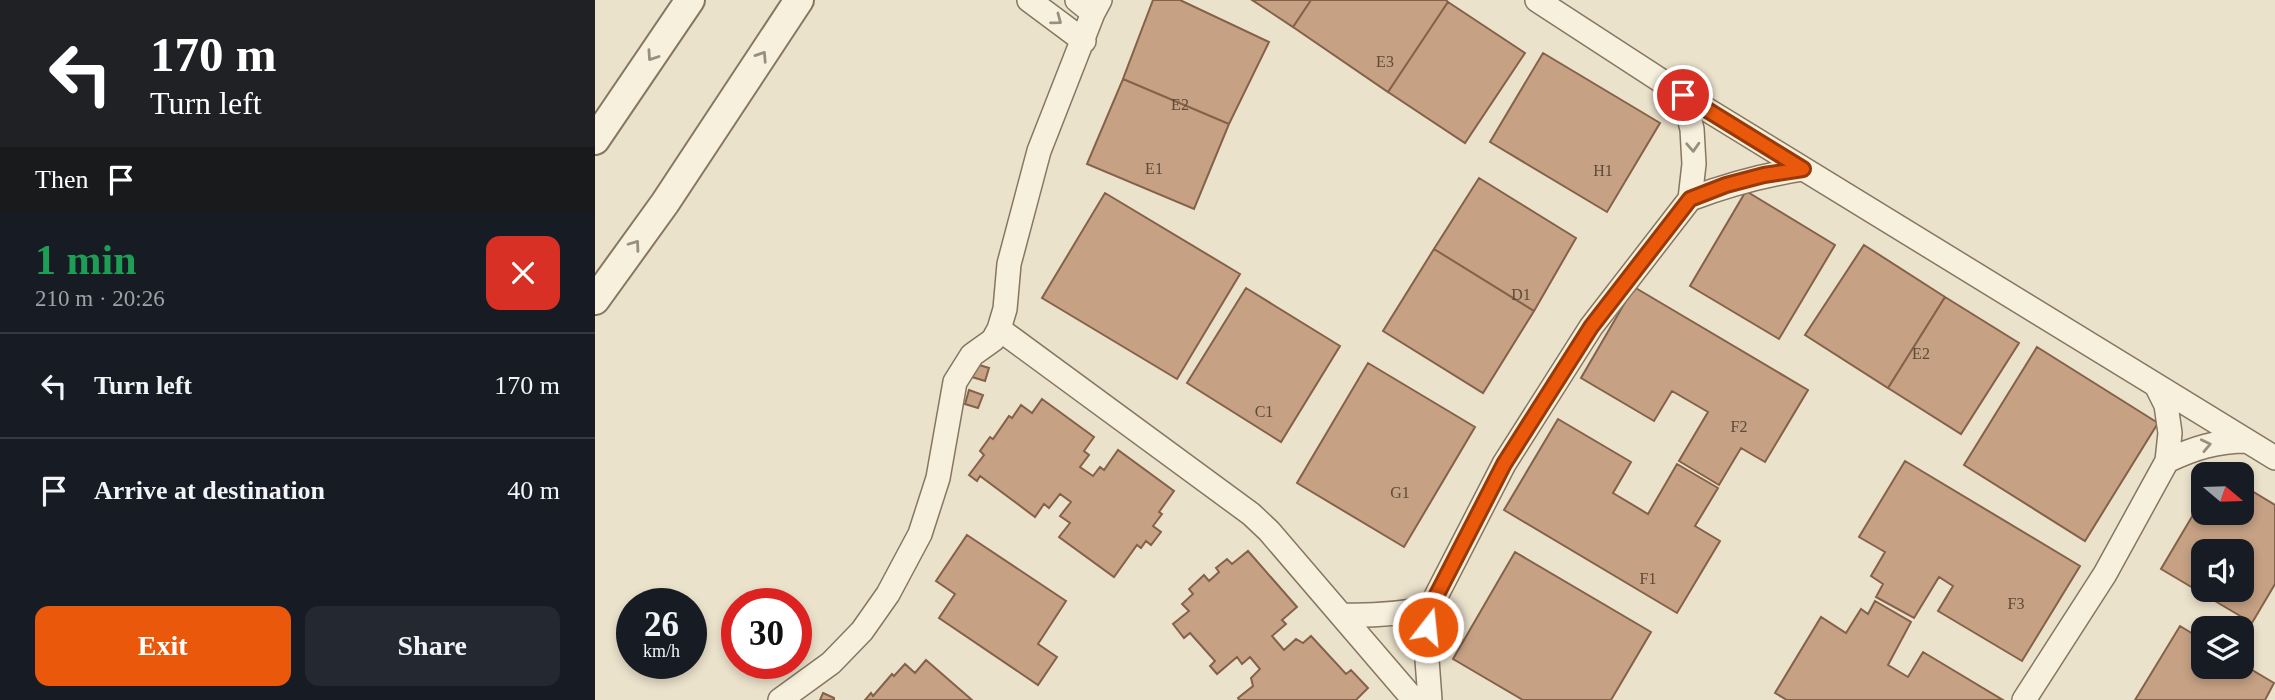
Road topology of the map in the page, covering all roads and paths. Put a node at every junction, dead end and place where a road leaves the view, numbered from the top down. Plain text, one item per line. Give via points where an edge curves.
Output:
1 (690, 0) edge
2 (799, 0) edge
3 (1029, 0) edge
4 (1537, 0) edge
5 (1090, 4) edge
6 (1084, 41) junction
7 (1683, 95) junction
8 (595, 140) edge
9 (1803, 169) junction
10 (1690, 199) junction
11 (595, 300) edge
12 (999, 330) junction
13 (2156, 385) junction
14 (2248, 441) junction
15 (2275, 458) edge
16 (2167, 461) junction
17 (1430, 608) junction
18 (1341, 615) junction
19 (781, 700) edge
20 (1414, 700) edge
21 (1430, 700) edge
22 (2024, 700) edge

1 -> 8 street
11 -> 2 street via 665,204
3 -> 6 street
4 - 7 street
5 - 6 street
6 - 12 street via 1039,151 1009,264
7 - 9 street
7 -> 10 street via 1692,129
9 - 10 street via 1752,178
9 - 13 street
10 - 17 street via 1591,327 1504,464
12 - 18 street via 1251,514
12 - 19 street via 972,355 955,382 938,478 920,534 888,594 862,631 831,663
13 - 14 street
13 - 16 street via 2166,405
14 - 15 street
16 -> 14 street via 2194,448
16 - 22 street via 2105,574
17 - 18 street via 1400,614
17 - 21 street via 1426,646
18 - 20 street

